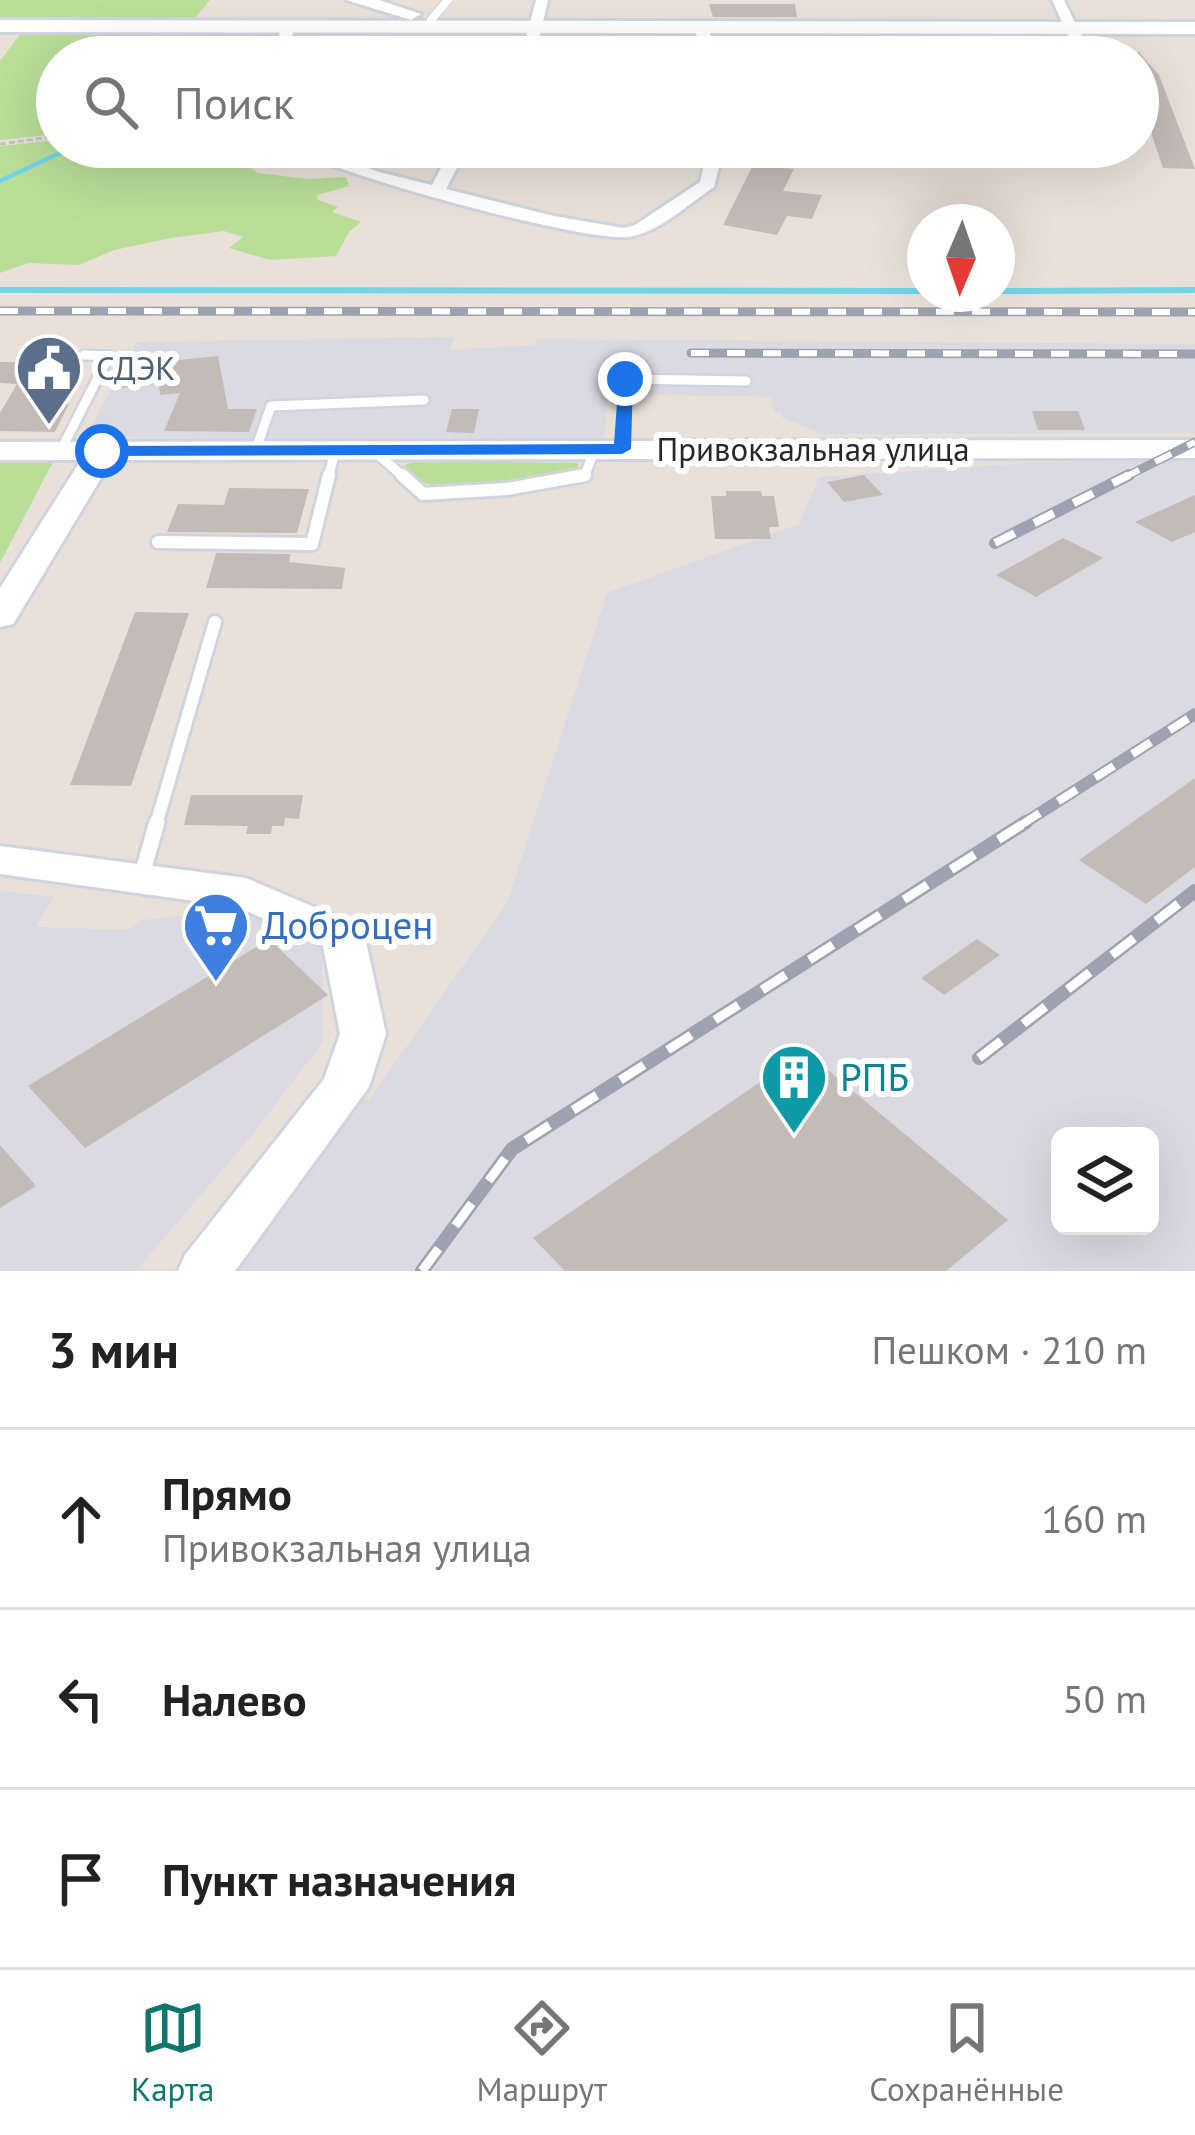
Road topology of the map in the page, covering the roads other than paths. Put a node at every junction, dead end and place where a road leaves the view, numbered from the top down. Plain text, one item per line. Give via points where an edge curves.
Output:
1 (356, 0) edge
2 (448, 0) edge
3 (542, 0) edge
4 (1058, 0) edge
5 (431, 20) junction
6 (0, 26) edge
7 (701, 26) junction
8 (288, 27) junction
9 (454, 27) junction
10 (535, 27) junction
11 (1072, 27) junction
12 (1195, 28) edge
13 (285, 36) edge
14 (533, 36) edge
15 (703, 36) edge
16 (1076, 36) edge
17 (355, 168) edge
18 (449, 168) edge
19 (711, 168) edge
20 (436, 192) junction
21 (84, 355) dead end
22 (746, 381) dead end
23 (424, 400) dead end
24 (1195, 448) edge
25 (609, 449) junction
26 (0, 451) edge
27 (102, 451) junction
28 (60, 452) junction
29 (255, 452) junction
30 (374, 452) junction
31 (326, 462) junction
32 (158, 542) dead end
33 (0, 616) edge
34 (215, 622) dead end
35 (0, 860) edge
36 (141, 878) junction
37 (203, 1271) edge

1 - 5 street
2 - 5 lane
3 - 10 street
4 - 11 street
5 - 9 street
6 - 8 street
7 - 10 street
7 - 11 street
7 - 15 street
8 - 9 street
8 - 13 street
9 - 10 street
10 - 14 street
11 - 12 street
11 - 16 street
17 - 20 street
18 - 20 street
19 - 20 street via 708,184 624,233
21 - 28 lane via 110,356
22 - 25 lane via 625,379
23 - 29 lane via 271,406
24 - 25 street, Привокзальная улица
25 - 30 street, Привокзальная улица
25 - 30 lane via 584,477 436,500
26 - 28 street, Привокзальная улица
27 - 28 street, Привокзальная улица
27 - 29 street, Привокзальная улица
27 - 33 street
29 - 31 street, Привокзальная улица
30 - 31 street, Привокзальная улица
31 - 32 lane via 313,544
34 - 36 lane
35 - 36 street
36 - 37 street via 246,893 343,937 364,1034 345,1087

